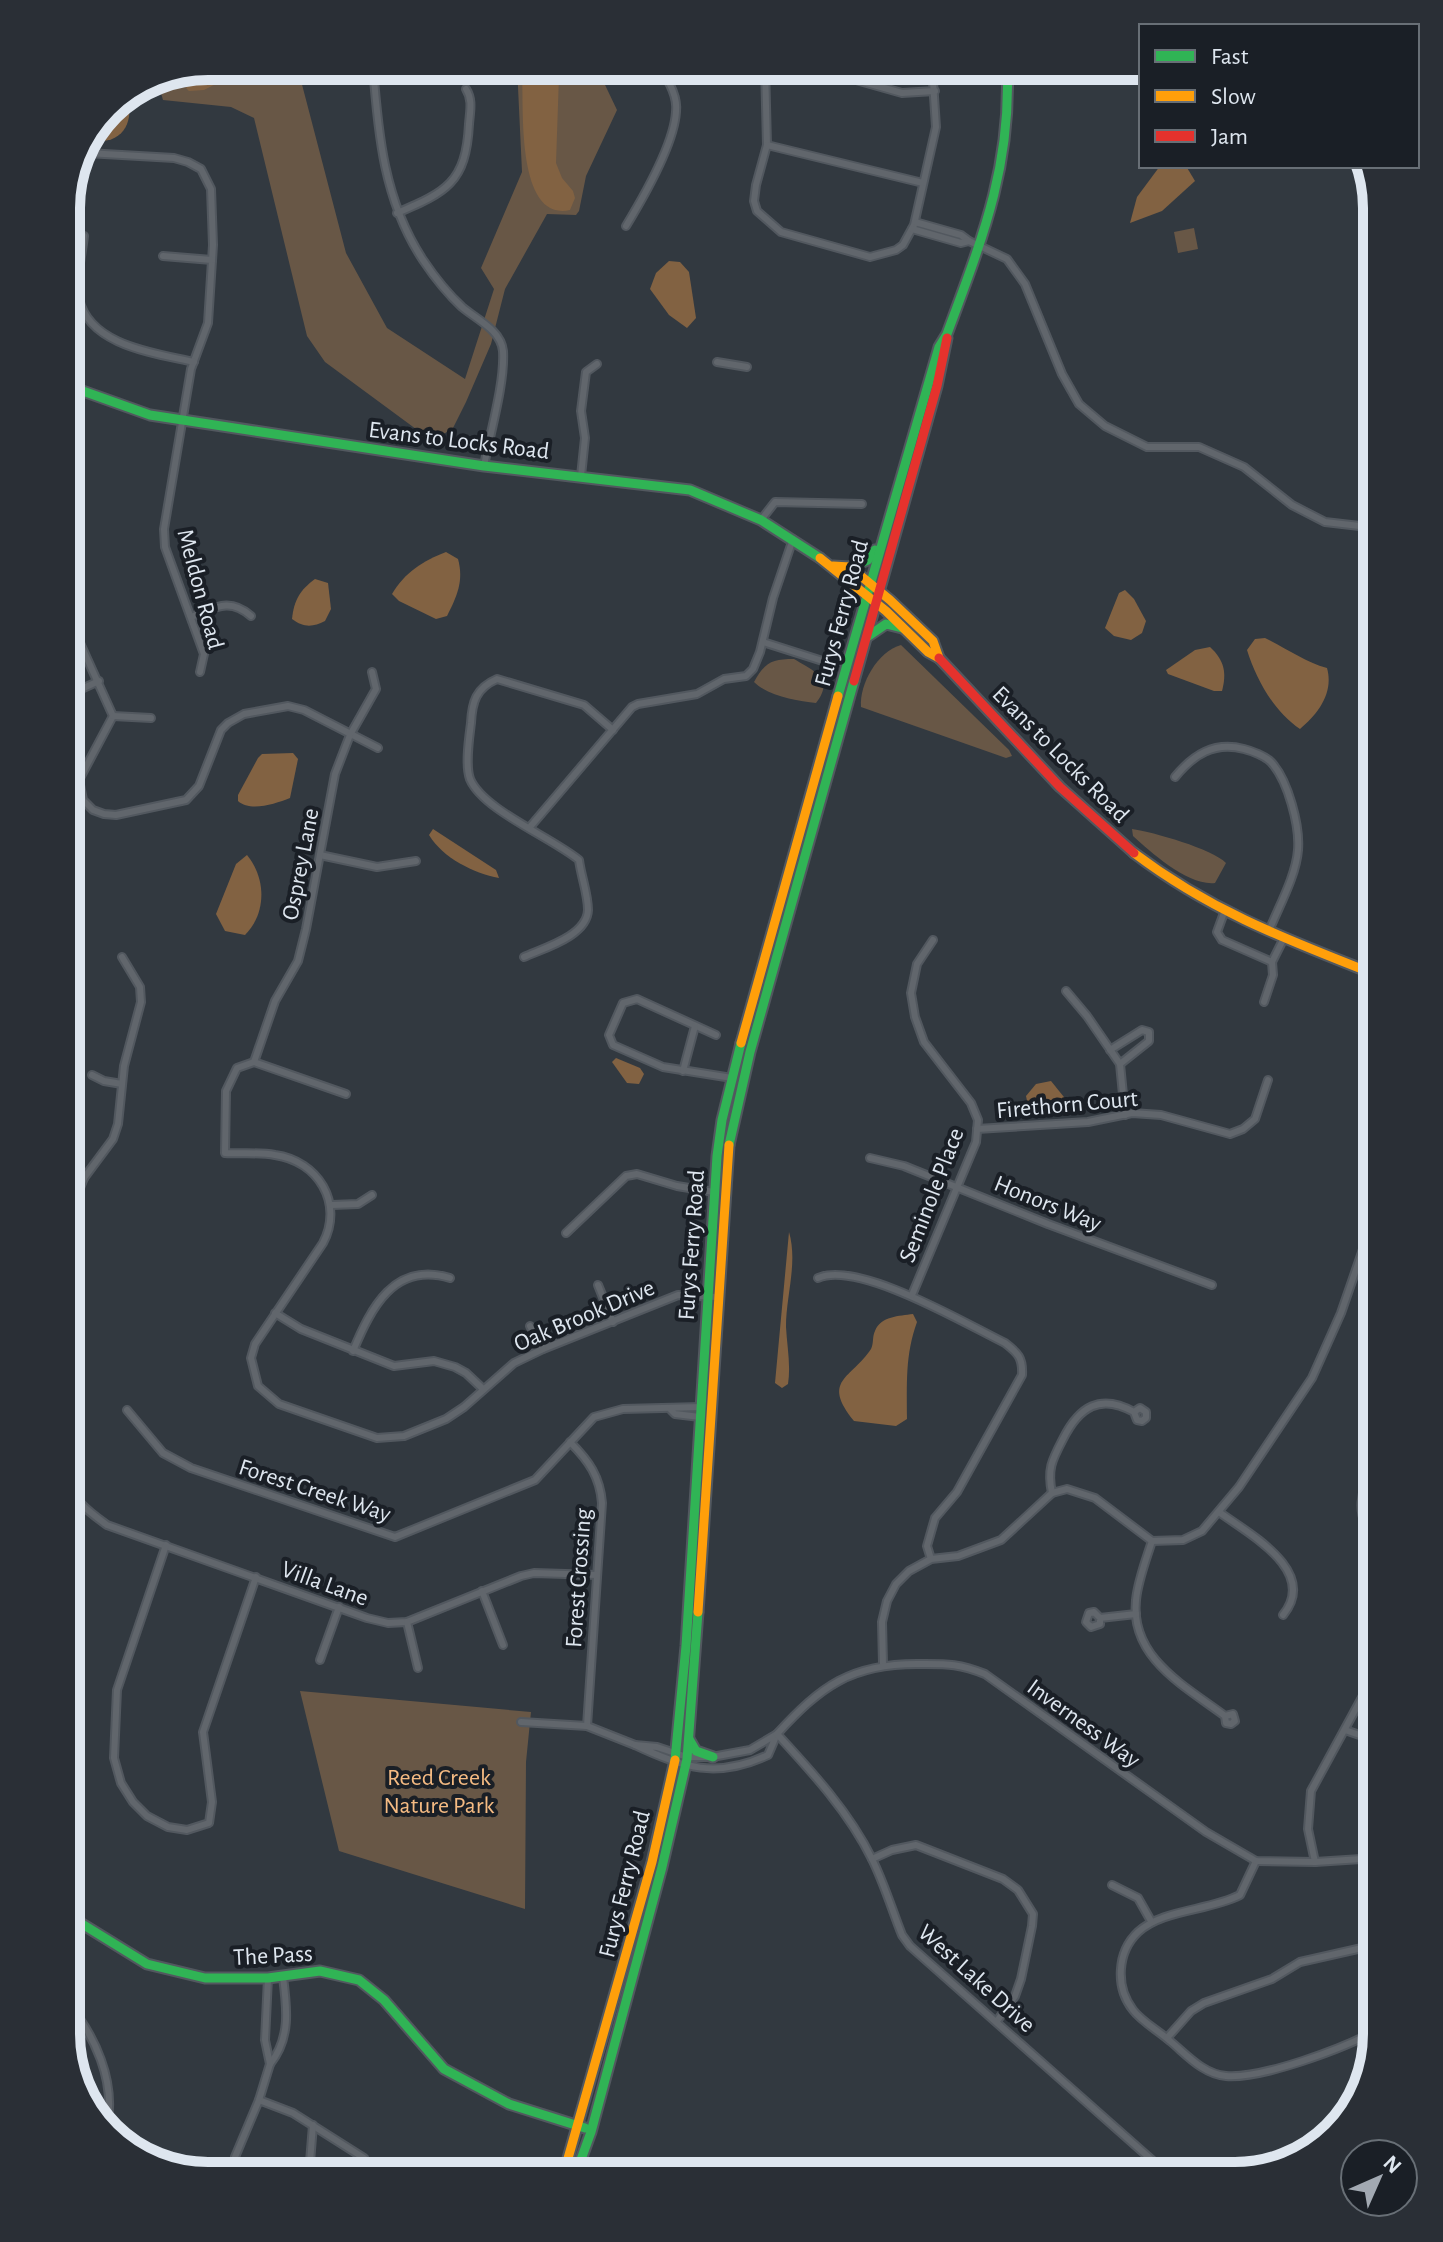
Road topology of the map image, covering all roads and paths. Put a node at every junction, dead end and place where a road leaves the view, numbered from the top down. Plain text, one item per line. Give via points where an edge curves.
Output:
1 (374, 80) edge
2 (666, 80) edge
3 (765, 80) edge
4 (856, 80) edge
5 (934, 80) edge
6 (1009, 80) edge
7 (466, 89) dead end
8 (935, 91) junction
9 (767, 145) junction
10 (92, 153) edge
11 (923, 183) junction
12 (397, 213) junction
13 (914, 225) junction
14 (626, 226) dead end
15 (84, 236) dead end
16 (974, 243) junction
17 (163, 256) dead end
18 (212, 260) junction
19 (80, 277) edge
20 (80, 302) edge
21 (947, 334) junction
22 (194, 362) junction
23 (717, 362) dead end
24 (597, 364) dead end
25 (747, 367) dead end
26 (80, 391) edge
27 (183, 420) junction
28 (484, 466) junction
29 (581, 476) junction
30 (862, 504) dead end
31 (761, 520) junction
32 (1363, 526) edge
33 (793, 539) junction
34 (882, 540) junction
35 (833, 566) junction
36 (850, 567) junction
37 (869, 583) junction
38 (880, 591) junction
39 (866, 596) junction
40 (876, 604) junction
41 (251, 616) dead end
42 (191, 617) junction
43 (906, 630) junction
44 (867, 637) junction
45 (80, 641) edge
46 (763, 642) junction
47 (849, 656) junction
48 (939, 658) junction
49 (832, 664) junction
50 (200, 672) dead end
51 (372, 672) dead end
52 (99, 681) junction
53 (843, 681) junction
54 (80, 690) edge
55 (113, 716) junction
56 (151, 718) dead end
57 (613, 730) junction
58 (350, 735) junction
59 (378, 748) dead end
60 (1175, 777) dead end
61 (80, 785) edge
62 (80, 792) edge
63 (530, 827) junction
64 (320, 855) junction
65 (416, 861) dead end
66 (1225, 910) junction
67 (1269, 931) junction
68 (1285, 937) junction
69 (933, 940) dead end
70 (122, 957) dead end
71 (524, 957) dead end
72 (1272, 962) junction
73 (1363, 969) edge
74 (1066, 991) dead end
75 (1264, 1002) dead end
76 (695, 1026) junction
77 (716, 1035) dead end
78 (1110, 1050) junction
79 (254, 1062) junction
80 (1120, 1064) junction
81 (683, 1071) junction
82 (92, 1075) dead end
83 (732, 1078) junction
84 (1268, 1080) dead end
85 (122, 1084) junction
86 (346, 1094) dead end
87 (1125, 1115) junction
88 (977, 1129) junction
89 (870, 1158) dead end
90 (80, 1176) edge
91 (84, 1178) junction
92 (958, 1187) junction
93 (80, 1188) edge
94 (714, 1192) junction
95 (372, 1195) dead end
96 (332, 1205) junction
97 (566, 1233) dead end
98 (1363, 1249) edge
99 (450, 1278) dead end
100 (818, 1278) dead end
101 (598, 1285) dead end
102 (1212, 1285) dead end
103 (912, 1295) junction
104 (712, 1297) junction
105 (275, 1313) junction
106 (613, 1322) junction
107 (530, 1326) dead end
108 (543, 1349) junction
109 (353, 1351) junction
110 (483, 1389) junction
111 (127, 1410) dead end
112 (700, 1412) junction
113 (1134, 1412) dead end
114 (570, 1442) junction
115 (1052, 1493) junction
116 (1363, 1497) edge
117 (80, 1503) edge
118 (1219, 1512) junction
119 (1363, 1518) edge
120 (1152, 1541) junction
121 (166, 1545) junction
122 (931, 1559) junction
123 (597, 1575) junction
124 (256, 1577) junction
125 (482, 1591) junction
126 (339, 1607) junction
127 (1136, 1614) junction
128 (1283, 1615) dead end
129 (1100, 1618) dead end
130 (407, 1622) junction
131 (503, 1645) dead end
132 (320, 1660) dead end
133 (883, 1664) junction
134 (418, 1668) dead end
135 (1363, 1696) edge
136 (1225, 1716) dead end
137 (521, 1722) dead end
138 (587, 1726) junction
139 (1345, 1730) junction
140 (777, 1734) junction
141 (1363, 1736) edge
142 (689, 1737) junction
143 (745, 1751) junction
144 (676, 1757) junction
145 (713, 1757) junction
146 (686, 1761) junction
147 (750, 1764) junction
148 (872, 1859) junction
149 (1363, 1859) edge
150 (1256, 1861) junction
151 (1315, 1862) junction
152 (1112, 1885) dead end
153 (1151, 1921) junction
154 (80, 1923) edge
155 (630, 1942) junction
156 (641, 1945) junction
157 (1362, 1948) dead end
158 (283, 1977) junction
159 (268, 1978) junction
160 (80, 2019) edge
161 (997, 2021) junction
162 (1363, 2036) edge
163 (1167, 2038) junction
164 (270, 2064) junction
165 (259, 2100) junction
166 (584, 2108) junction
167 (107, 2112) edge
168 (561, 2122) junction
169 (313, 2125) junction
170 (579, 2126) junction
171 (591, 2132) junction
172 (574, 2142) junction
173 (234, 2162) edge
174 (310, 2162) edge
175 (362, 2162) edge
176 (568, 2162) edge
177 (580, 2162) edge
178 (1154, 2162) edge

1 - 12 street via 377,121
2 - 14 street via 675,95 676,112 649,186
3 - 9 street
4 - 8 street via 902,93
5 - 8 street
6 - 16 main road, Furys Ferry Road via 1006,155 996,197
7 - 12 street via 471,97 469,134 460,170 437,196
8 - 11 street via 936,127
9 - 11 street
9 - 13 street via 754,201 763,218 781,232 870,257 903,245
10 - 18 street, Meldon Road via 174,158 201,169 211,189
11 - 13 street
12 - 28 street via 424,261 503,348
13 - 16 street
15 - 19 street
16 - 21 main road, Furys Ferry Road
16 - 32 street via 1007,259 1025,284 1062,374 1079,404 1105,426 1147,447 1199,447 1244,467 1292,505 1325,522
17 - 18 street
18 - 22 street, Meldon Road via 208,323
20 - 22 street via 85,316 119,342
21 - 34 main road, Furys Ferry Road
21 - 38 main road, Furys Ferry Road
22 - 27 street, Meldon Road
23 - 25 street
24 - 29 street via 586,372
26 - 27 main road, Evans to Locks Road via 150,415
27 - 28 main road, Evans to Locks Road
27 - 42 street, Meldon Road via 164,529 165,547
28 - 29 main road, Evans to Locks Road
29 - 31 main road, Evans to Locks Road via 690,490
30 - 31 street via 775,502
31 - 33 main road, Evans to Locks Road
33 - 35 main road, Evans to Locks Road
33 - 46 street
34 - 36 main road via 868,560
34 - 37 main road, Furys Ferry Road
35 - 36 main road
35 - 39 main road, Evans to Locks Road
36 - 37 main road, Evans to Locks Road
37 - 38 main road, Evans to Locks Road
37 - 39 main road, Furys Ferry Road
38 - 40 main road, Furys Ferry Road
38 - 48 main road, Evans to Locks Road via 933,641
39 - 40 main road, Evans to Locks Road
39 - 47 main road, Furys Ferry Road
40 - 43 main road, Evans to Locks Road
40 - 44 main road, Furys Ferry Road
41 - 42 street via 232,604
42 - 50 street, Meldon Road via 204,654
43 - 44 main road via 886,624
43 - 48 main road, Evans to Locks Road
44 - 104 main road, Furys Ferry Road via 732,1124
45 - 52 street
46 - 49 street
46 - 57 street via 746,676 724,679 697,694 638,704
47 - 49 street
47 - 53 main road, Furys Ferry Road
48 - 66 main road, Evans to Locks Road via 1102,827 1150,865
49 - 53 street
51 - 58 street, Osprey Lane via 376,689
52 - 54 street
52 - 55 street
53 - 83 main road, Furys Ferry Road
55 - 56 street
55 - 61 street
57 - 63 street
57 - 63 street via 584,705 497,679 484,684 472,712 469,776 486,801
58 - 59 street
58 - 62 street via 288,706 244,714 221,730 199,786 186,800 116,815 93,810
58 - 64 street, Osprey Lane via 335,774
60 - 67 street via 1201,752 1215,747 1252,751 1271,762 1295,817 1298,851
63 - 71 street via 579,860 588,913 576,931
64 - 65 street via 377,867
64 - 79 street, Osprey Lane via 298,961 275,1001
66 - 67 main road, Evans to Locks Road
66 - 72 street via 1218,930 1222,940
67 - 68 main road, Evans to Locks Road
68 - 72 street
68 - 73 main road, Evans to Locks Road
69 - 88 street, Seminole Place via 917,964 911,993 915,1017 924,1042 971,1103
70 - 85 street via 140,987 141,1002
72 - 75 street
74 - 78 street
76 - 77 street
76 - 81 street
76 - 81 street via 637,999 623,1003 609,1031 613,1045
78 - 80 street
78 - 80 street via 1142,1030 1149,1032 1149,1041
79 - 86 street
79 - 96 street via 237,1068 226,1091 225,1153 296,1161 322,1185
80 - 87 street
81 - 83 street
82 - 85 street
83 - 94 main road, Furys Ferry Road
84 - 87 street, Firethorn Court via 1255,1119 1230,1134 1161,1115
85 - 91 street via 113,1139
87 - 88 street, Firethorn Court
88 - 92 street, Seminole Place
89 - 92 street, Honors Way
90 - 91 street
91 - 93 street
92 - 102 street, Honors Way
92 - 103 street, Seminole Place
94 - 97 street via 626,1176
94 - 104 main road, Furys Ferry Road
95 - 96 street via 358,1204
96 - 105 street, Oak Brook Drive via 327,1236
98 - 118 street via 1312,1378
99 - 109 street via 416,1276 393,1286 372,1309
100 - 103 street via 828,1273
101 - 106 street
103 - 122 street via 1005,1343 1023,1361 1022,1375 965,1479 935,1518 927,1546
104 - 106 street, Oak Brook Drive via 678,1295
104 - 112 main road, Furys Ferry Road
104 - 142 main road, Furys Ferry Road
105 - 109 street
105 - 110 street, Oak Brook Drive via 251,1358 258,1386 279,1404 377,1438 404,1436 446,1419
106 - 108 street, Oak Brook Drive
107 - 108 street
108 - 110 street, Oak Brook Drive via 514,1363
109 - 110 street via 394,1366 434,1361 455,1367
111 - 114 street, Forest Creek Way via 163,1453 191,1468 395,1537 535,1480
112 - 114 street, Forest Creek Way via 677,1406 623,1409 594,1417
112 - 144 main road, Furys Ferry Road
113 - 115 street via 1107,1404 1082,1409 1049,1467
114 - 123 street, Forest Crossing via 593,1467 601,1490
115 - 120 street via 1067,1489 1095,1498
115 - 122 street via 1001,1540 958,1556
116 - 119 street
117 - 121 street, Villa Lane via 107,1525
118 - 120 street via 1202,1531 1183,1540
118 - 128 street via 1289,1571 1294,1591
120 - 127 street
121 - 124 street, Villa Lane
121 - 124 street via 117,1690 114,1758 133,1802 168,1827 187,1830 209,1823 212,1802 203,1732
122 - 133 street via 909,1571 887,1601
123 - 125 street, Villa Lane via 534,1573
123 - 138 street, Forest Crossing
124 - 126 street, Villa Lane
125 - 130 street, Villa Lane
125 - 131 street
126 - 130 street, Villa Lane via 388,1623
126 - 132 street
127 - 129 street
127 - 136 street via 1139,1634 1156,1663
130 - 134 street
133 - 140 street, Inverness Way via 823,1690
133 - 150 street, Inverness Way via 958,1663 985,1674 1194,1824
135 - 139 street
137 - 138 street, Inverness Way
138 - 144 street, Inverness Way
139 - 141 street
139 - 151 street via 1311,1791 1308,1829
140 - 143 street, Inverness Way
140 - 147 street, Inverness Way via 768,1755
140 - 148 street, West Lake Drive via 836,1803
142 - 145 main road via 696,1751
142 - 146 main road, Furys Ferry Road
143 - 145 street, Inverness Way
143 - 147 street
144 - 146 street, Inverness Way
144 - 155 main road, Furys Ferry Road
145 - 146 street, Inverness Way
146 - 147 street, Inverness Way via 713,1770
146 - 156 main road, Furys Ferry Road
148 - 161 street, West Lake Drive via 902,1935
148 - 161 street via 916,1845 1003,1879 1025,1898 1033,1914 1021,1979
149 - 151 street, Inverness Way
150 - 151 street, Inverness Way
150 - 153 street via 1240,1895
152 - 153 street via 1138,1898
153 - 163 street via 1123,1954 1120,1982 1132,2010
154 - 159 main road, The Pass via 147,1964 205,1978
155 - 156 main road
155 - 166 main road, Furys Ferry Road
156 - 171 main road, Furys Ferry Road
157 - 163 street via 1300,1962 1272,1979 1204,2003
158 - 159 main road, The Pass
158 - 164 street via 286,2033
158 - 168 main road, The Pass via 320,1971 359,1980 384,2000 444,2069 509,2104
159 - 164 street via 265,2040
160 - 167 street via 102,2061
161 - 178 street, West Lake Drive
162 - 163 street via 1316,2057 1226,2076 1202,2068
164 - 165 street
165 - 169 street
165 - 173 street
166 - 168 main road
166 - 170 main road, Furys Ferry Road
168 - 170 main road, The Pass
168 - 172 main road
169 - 174 street
169 - 175 street via 364,2158
170 - 171 main road, The Pass
170 - 172 main road, Furys Ferry Road
171 - 177 main road, Furys Ferry Road
172 - 176 main road, Furys Ferry Road

